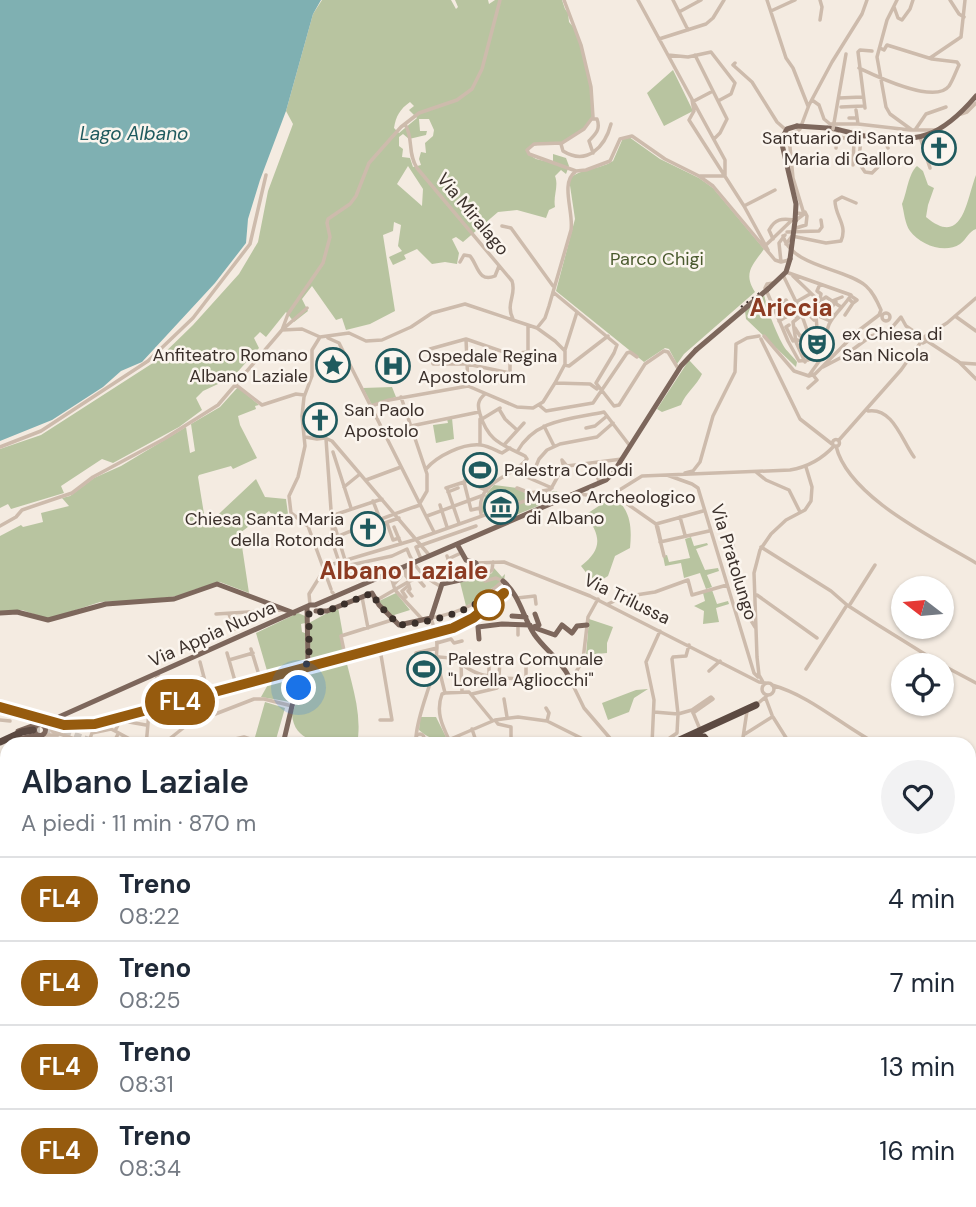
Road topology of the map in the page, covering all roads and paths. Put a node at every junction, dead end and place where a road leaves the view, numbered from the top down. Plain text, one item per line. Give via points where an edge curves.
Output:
1 (500, 0) edge
2 (564, 0) edge
3 (638, 0) edge
4 (673, 0) edge
5 (701, 0) edge
6 (724, 0) edge
7 (767, 0) edge
8 (795, 0) edge
9 (820, 0) edge
10 (867, 0) edge
11 (897, 0) edge
12 (912, 0) edge
13 (950, 0) edge
14 (965, 0) edge
15 (894, 7) junction
16 (679, 12) junction
17 (771, 12) junction
18 (964, 16) junction
19 (820, 20) dead end
20 (688, 30) junction
21 (659, 39) junction
22 (880, 48) junction
23 (872, 51) dead end
24 (846, 54) dead end
25 (668, 55) junction
26 (695, 55) junction
27 (929, 58) junction
28 (735, 62) dead end
29 (859, 68) junction
30 (880, 78) junction
31 (713, 91) junction
32 (862, 96) junction
33 (976, 96) edge
34 (813, 98) junction
35 (839, 99) dead end
36 (693, 100) junction
37 (718, 101) junction
38 (976, 103) edge
39 (808, 106) junction
40 (841, 107) dead end
41 (946, 107) dead end
42 (856, 110) dead end
43 (961, 114) junction
44 (849, 118) dead end
45 (864, 119) dead end
46 (405, 124) junction
47 (611, 124) dead end
48 (861, 124) junction
49 (799, 127) junction
50 (836, 129) junction
51 (786, 130) junction
52 (913, 130) junction
53 (580, 132) junction
54 (937, 132) junction
55 (863, 136) junction
56 (920, 137) junction
57 (883, 138) junction
58 (714, 139) junction
59 (561, 144) junction
60 (836, 148) dead end
61 (888, 148) dead end
62 (593, 153) junction
63 (902, 160) dead end
64 (853, 165) dead end
65 (930, 167) dead end
66 (576, 171) junction
67 (266, 175) dead end
68 (699, 176) junction
69 (725, 176) junction
70 (775, 190) dead end
71 (856, 202) dead end
72 (744, 206) junction
73 (798, 216) junction
74 (821, 220) dead end
75 (502, 226) dead end
76 (790, 231) junction
77 (795, 237) junction
78 (773, 239) junction
79 (762, 240) junction
80 (786, 244) junction
81 (766, 245) junction
82 (793, 251) junction
83 (770, 253) junction
84 (790, 260) junction
85 (460, 262) dead end
86 (780, 262) junction
87 (499, 266) junction
88 (787, 274) junction
89 (807, 282) junction
90 (820, 284) junction
91 (830, 288) junction
92 (767, 290) junction
93 (842, 291) junction
94 (553, 292) junction
95 (808, 292) junction
96 (842, 297) junction
97 (850, 298) junction
98 (976, 298) edge
99 (824, 300) junction
100 (783, 303) junction
101 (798, 304) junction
102 (842, 306) junction
103 (307, 308) dead end
104 (849, 310) junction
105 (577, 312) junction
106 (788, 315) junction
107 (834, 315) junction
108 (845, 315) dead end
109 (809, 316) junction
110 (955, 316) junction
111 (514, 321) junction
112 (830, 321) junction
113 (806, 324) junction
114 (528, 325) junction
115 (793, 327) junction
116 (537, 328) junction
117 (282, 330) junction
118 (976, 331) edge
119 (817, 333) junction
120 (608, 336) junction
121 (320, 337) junction
122 (326, 337) junction
123 (761, 337) junction
124 (466, 339) junction
125 (923, 339) junction
126 (796, 340) junction
127 (830, 345) junction
128 (565, 351) junction
129 (815, 353) junction
130 (510, 354) junction
131 (637, 357) dead end
132 (804, 362) junction
133 (467, 363) junction
134 (961, 363) junction
135 (976, 364) edge
136 (567, 365) junction
137 (821, 368) junction
138 (679, 370) junction
139 (811, 376) junction
140 (976, 379) edge
141 (555, 383) junction
142 (236, 385) junction
143 (468, 386) junction
144 (808, 388) dead end
145 (601, 393) junction
146 (485, 394) junction
147 (304, 395) junction
148 (401, 397) junction
149 (591, 404) junction
150 (539, 405) junction
151 (371, 407) junction
152 (595, 414) junction
153 (480, 416) junction
154 (607, 416) junction
155 (860, 416) junction
156 (524, 423) dead end
157 (613, 423) junction
158 (411, 426) junction
159 (544, 426) junction
160 (586, 428) dead end
161 (517, 430) junction
162 (305, 437) junction
163 (325, 438) junction
164 (834, 444) junction
165 (480, 445) junction
166 (504, 446) junction
167 (554, 446) junction
168 (630, 446) junction
169 (0, 447) edge
170 (338, 448) junction
171 (510, 449) junction
172 (333, 452) junction
173 (517, 452) junction
174 (327, 454) junction
175 (914, 457) dead end
176 (527, 459) junction
177 (538, 462) junction
178 (620, 462) junction
179 (521, 466) junction
180 (401, 467) junction
181 (806, 467) junction
182 (426, 469) junction
183 (510, 471) junction
184 (756, 472) junction
185 (360, 474) junction
186 (600, 474) dead end
187 (665, 474) junction
188 (680, 474) junction
189 (523, 475) junction
190 (610, 477) junction
191 (531, 478) junction
192 (366, 480) junction
193 (465, 480) junction
194 (600, 483) junction
195 (344, 487) junction
196 (458, 488) dead end
197 (517, 488) dead end
198 (447, 489) junction
199 (551, 489) junction
200 (486, 491) junction
201 (578, 492) junction
202 (613, 494) junction
203 (591, 496) junction
204 (382, 499) junction
205 (373, 501) junction
206 (468, 501) junction
207 (505, 503) dead end
208 (420, 504) junction
209 (440, 505) dead end
210 (453, 506) junction
211 (495, 506) dead end
212 (351, 509) junction
213 (505, 509) junction
214 (442, 511) junction
215 (703, 511) junction
216 (495, 512) junction
217 (800, 512) junction
218 (395, 513) junction
219 (478, 513) junction
220 (331, 516) junction
221 (427, 516) junction
222 (680, 517) junction
223 (380, 518) junction
224 (399, 518) junction
225 (506, 522) junction
226 (387, 523) junction
227 (459, 523) junction
228 (307, 524) junction
229 (657, 524) junction
230 (0, 526) edge
231 (476, 526) junction
232 (394, 527) dead end
233 (447, 527) junction
234 (709, 531) junction
235 (435, 532) junction
236 (480, 534) junction
237 (685, 536) junction
238 (334, 537) junction
239 (399, 538) junction
240 (446, 538) junction
241 (417, 539) junction
242 (661, 542) junction
243 (457, 544) junction
244 (315, 545) junction
245 (399, 545) junction
246 (422, 545) junction
247 (733, 545) dead end
248 (450, 547) junction
249 (761, 547) junction
250 (399, 553) junction
251 (461, 553) junction
252 (430, 556) junction
253 (664, 556) dead end
254 (421, 559) junction
255 (975, 561) edge
256 (339, 562) junction
257 (367, 562) junction
258 (493, 562) junction
259 (346, 563) junction
260 (413, 563) junction
261 (477, 563) junction
262 (447, 565) dead end
263 (876, 565) dead end
264 (324, 568) junction
265 (402, 568) junction
266 (369, 571) junction
267 (389, 572) junction
268 (423, 573) junction
269 (417, 578) junction
270 (503, 581) junction
271 (410, 582) junction
272 (394, 583) junction
273 (727, 585) junction
274 (424, 586) dead end
275 (440, 586) junction
276 (395, 590) junction
277 (332, 591) dead end
278 (755, 594) junction
279 (412, 596) dead end
280 (362, 597) junction
281 (405, 597) dead end
282 (516, 598) junction
283 (597, 599) junction
284 (377, 600) junction
285 (536, 604) dead end
286 (608, 604) junction
287 (848, 605) junction
288 (311, 609) junction
289 (285, 610) junction
290 (296, 612) junction
291 (0, 613) edge
292 (216, 614) dead end
293 (229, 614) junction
294 (535, 614) dead end
295 (512, 616) dead end
296 (526, 617) junction
297 (432, 618) junction
298 (748, 619) junction
299 (392, 620) junction
300 (422, 621) junction
301 (738, 622) junction
302 (518, 625) junction
303 (587, 625) junction
304 (532, 627) junction
305 (368, 628) junction
306 (756, 628) junction
307 (235, 629) dead end
308 (660, 631) junction
309 (518, 635) dead end
310 (817, 638) dead end
311 (479, 639) dead end
312 (462, 641) dead end
313 (437, 645) junction
314 (689, 645) junction
315 (227, 653) dead end
316 (437, 659) junction
317 (489, 659) dead end
318 (229, 660) junction
319 (500, 661) dead end
320 (720, 661) junction
321 (200, 662) dead end
322 (461, 663) junction
323 (415, 665) dead end
324 (526, 665) dead end
325 (806, 669) dead end
326 (709, 671) dead end
327 (159, 673) junction
328 (265, 673) dead end
329 (259, 675) junction
330 (489, 676) junction
331 (498, 676) junction
332 (204, 677) junction
333 (569, 677) junction
334 (526, 678) junction
335 (760, 680) junction
336 (235, 681) junction
337 (187, 682) junction
338 (976, 683) edge
339 (772, 685) junction
340 (207, 689) junction
341 (786, 689) junction
342 (774, 690) junction
343 (462, 692) junction
344 (445, 693) junction
345 (190, 694) junction
346 (472, 694) junction
347 (765, 694) junction
348 (166, 699) junction
349 (504, 699) dead end
350 (690, 699) dead end
351 (152, 701) junction
352 (756, 705) junction
353 (292, 706) junction
354 (546, 708) dead end
355 (693, 710) junction
356 (654, 712) junction
357 (678, 714) junction
358 (61, 716) junction
359 (773, 716) junction
360 (507, 717) junction
361 (0, 720) edge
362 (380, 720) dead end
363 (494, 720) junction
364 (10, 721) dead end
365 (547, 721) junction
366 (146, 725) junction
367 (472, 729) junction
368 (40, 731) junction
369 (698, 731) junction
370 (116, 733) junction
371 (745, 734) junction
372 (67, 735) junction
373 (8, 737) edge
374 (18, 737) edge
375 (25, 737) edge
376 (73, 737) edge
377 (91, 737) edge
378 (124, 737) edge
379 (146, 737) edge
380 (170, 737) edge
381 (285, 737) edge
382 (418, 737) edge
383 (448, 737) edge
384 (458, 737) edge
385 (475, 737) edge
386 (511, 737) edge
387 (579, 737) edge
388 (609, 737) edge
389 (653, 737) edge
390 (673, 737) edge
391 (686, 737) edge
392 (688, 737) edge
393 (705, 737) edge
394 (744, 737) edge
395 (786, 737) edge
396 (865, 737) edge
397 (0, 875) edge
398 (0, 882) edge

1 - 46 street via 482,69 472,89
2 - 53 street via 593,94 593,117
3 - 21 street
4 - 16 street
5 - 16 street
6 - 20 street via 711,21
7 - 17 street
8 - 17 street
9 - 19 street
10 - 34 street
11 - 15 street
12 - 15 street via 902,20
13 - 18 street
14 - 18 street
15 - 22 street
16 - 20 street
17 - 39 street
18 - 27 street via 960,38
20 - 21 street
21 - 25 street
22 - 27 street via 888,45
22 - 30 street
23 - 29 street via 858,51
24 - 50 street
25 - 26 street
25 - 36 street
26 - 31 street
26 - 37 street via 710,51 736,83 731,94
27 - 30 street via 959,64 950,85 938,92
28 - 51 street
29 - 30 street
29 - 32 street
30 - 52 street via 889,112
31 - 36 street
31 - 37 street
32 - 35 street
32 - 40 street via 864,107
33 - 43 main road
34 - 39 street
34 - 48 street via 827,123
36 - 58 street
36 - 69 street via 689,120
37 - 58 street via 727,121
38 - 43 street
39 - 49 street
41 - 52 street via 925,114
42 - 48 street
43 - 54 main road
44 - 48 street
45 - 48 street
46 - 87 street, Via Miralago via 415,165
46 - 117 street via 369,163 350,204 328,219 330,237 323,263
47 - 62 street via 604,142
48 - 52 street
48 - 55 street
49 - 50 main road, bridge
49 - 51 main road
49 - 73 street via 789,142
50 - 55 main road
50 - 60 street
50 - 64 street via 855,141
51 - 73 main road via 781,143
52 - 54 street
53 - 59 street
53 - 62 street via 586,131 593,118 598,120 598,131 589,142
54 - 56 main road
55 - 57 main road
55 - 63 street via 859,163 863,171 871,174 883,161
56 - 57 main road
56 - 65 street
57 - 61 street
58 - 69 street via 725,160
59 - 62 street via 563,151 574,156
59 - 66 street via 534,144 528,153
66 - 68 street via 608,162 620,139 629,135
66 - 94 street via 568,180 572,222
67 - 169 street via 250,244 193,318 148,361 38,433
68 - 69 street
68 - 79 street
69 - 72 street
70 - 72 street
71 - 77 street via 845,197 836,200 843,225 841,241
72 - 79 street
73 - 76 street via 807,216 806,225
73 - 78 street
73 - 78 street via 780,218 769,228
73 - 84 main road, bridge
74 - 76 street via 819,231
75 - 94 street via 512,228
76 - 80 street
76 - 86 street via 779,243
77 - 80 street
77 - 82 street
78 - 81 street
79 - 81 street
79 - 83 street
80 - 82 street
81 - 83 street
82 - 137 street via 862,283 881,310
83 - 86 street
84 - 86 street
84 - 88 main road
85 - 87 street via 464,255 470,256 481,276 487,278 495,276
87 - 111 street, Via Miralago via 513,284 509,306
88 - 89 street
88 - 92 main road
88 - 95 street
88 - 101 street
89 - 90 street
89 - 95 street
90 - 91 street
90 - 99 street via 817,291
91 - 93 street
91 - 99 street
92 - 100 street
92 - 138 main road, bridge
93 - 96 street
93 - 97 street
93 - 99 street
94 - 105 street
94 - 116 street
95 - 99 street
95 - 101 street
96 - 97 street
96 - 99 street
97 - 102 street
97 - 104 street via 857,300
98 - 110 street
99 - 102 street
99 - 107 street
99 - 109 street
99 - 109 street
100 - 106 street
100 - 106 street
100 - 106 street
101 - 106 street
101 - 109 street
102 - 104 street
102 - 107 street
103 - 117 street
104 - 108 street
105 - 120 street
105 - 128 street
106 - 109 street
106 - 115 street
106 - 132 street via 797,358
107 - 112 street
109 - 112 street
109 - 113 street
109 - 113 street
109 - 115 street
109 - 119 street
110 - 118 street
110 - 125 street
111 - 114 street
111 - 122 street via 465,304 432,313 385,339 366,341 350,333
112 - 119 street
113 - 119 street
114 - 116 street
114 - 130 street via 528,352
115 - 119 street via 800,337
115 - 126 street
115 - 126 street via 786,327
116 - 128 street
117 - 121 street via 302,329
117 - 142 street
119 - 126 street
119 - 127 street
119 - 129 street
120 - 136 street
120 - 145 street via 616,344 596,382
121 - 122 street
121 - 147 street via 312,352 312,376
122 - 151 street via 339,343
123 - 139 street via 794,371
123 - 164 street via 799,418
123 - 188 street via 736,344 736,370 711,421 700,463 692,472
124 - 130 street
124 - 133 street
124 - 133 street via 430,349 435,365
125 - 134 street
125 - 137 street via 900,318 889,331 872,334
125 - 155 street
126 - 132 street
127 - 129 street
127 - 139 street via 831,352
128 - 136 street
129 - 132 street
130 - 133 street via 509,373
131 - 145 street via 627,353
133 - 143 street
134 - 135 street
134 - 140 street
136 - 141 street
137 - 139 street
138 - 145 street via 665,350 645,364 618,406
138 - 168 main road
139 - 144 street via 817,380
141 - 145 street via 591,384
141 - 150 street
142 - 147 street via 262,405
142 - 230 street via 218,405 124,462 72,493 22,510
143 - 146 street
143 - 148 street
145 - 149 street
146 - 150 street via 520,408
146 - 153 street via 478,402
147 - 162 street
148 - 151 street
148 - 158 street
149 - 150 street via 545,411
149 - 152 street
151 - 180 street
152 - 154 street
152 - 159 street
153 - 158 street
153 - 161 street via 499,408
153 - 165 street
153 - 166 street via 489,436
154 - 157 street
154 - 160 street
155 - 164 street via 839,445
155 - 175 street via 871,410 888,417
156 - 161 street
157 - 167 street via 596,437
157 - 168 street
158 - 182 street
159 - 167 street
159 - 173 street
161 - 166 street
162 - 163 street
162 - 228 street via 302,462 288,499 291,513
163 - 170 street
163 - 174 street
164 - 181 street
164 - 255 street via 845,467 885,508
165 - 171 street via 502,453
165 - 182 street via 442,455
166 - 171 street
167 - 177 street
168 - 178 main road
170 - 172 street
170 - 185 street
171 - 173 street
172 - 174 street
172 - 195 street
173 - 176 street
174 - 220 street
176 - 177 street
176 - 179 street
177 - 191 street
178 - 190 main road
178 - 199 street via 614,459 565,467
179 - 183 street
179 - 189 street
180 - 192 street
180 - 208 street
181 - 184 street
181 - 217 street via 813,497
182 - 208 street via 428,491
183 - 189 street
183 - 200 street
184 - 188 street
184 - 217 street via 789,490
185 - 192 street
185 - 195 street
186 - 194 street
187 - 188 street
187 - 202 street via 638,477
187 - 215 street, Via Pratolungo via 696,485
189 - 191 street
190 - 194 main road
190 - 203 street via 589,490
191 - 199 street
192 - 204 street
193 - 198 street
193 - 200 street
193 - 206 street
194 - 201 main road
195 - 212 street
196 - 198 street
197 - 199 street via 529,493
198 - 210 street
199 - 213 street
200 - 206 street
200 - 219 street
201 - 203 street
201 - 225 main road
202 - 203 street
202 - 229 street
204 - 205 street
204 - 218 street
205 - 212 street
205 - 223 street
206 - 210 street
206 - 219 street
207 - 213 street
208 - 218 street
208 - 221 street
209 - 214 street
210 - 214 street
210 - 227 street
211 - 216 street
212 - 220 street
213 - 216 street
213 - 225 street
214 - 221 street
214 - 233 street
215 - 222 street
215 - 234 street, Via Pratolungo
216 - 219 street
217 - 249 street via 777,527
218 - 223 street
218 - 224 street
219 - 227 street
219 - 231 street
220 - 228 street
220 - 238 street
221 - 235 street
222 - 229 street
222 - 237 street
223 - 226 street via 382,524
223 - 238 street
224 - 226 street
224 - 241 street
225 - 236 main road
226 - 239 street via 393,540
227 - 233 street
228 - 244 street
229 - 242 street
231 - 236 street
231 - 240 street
232 - 239 street
233 - 235 street
234 - 237 street
234 - 273 street, Via Pratolungo
235 - 241 street
236 - 243 main road
237 - 242 street
238 - 244 street
238 - 256 street
238 - 259 street
239 - 245 street
240 - 246 street
240 - 248 street
241 - 245 street
241 - 246 street
242 - 253 street
243 - 248 main road
243 - 251 main road
244 - 264 street
245 - 250 street
245 - 259 street
246 - 252 street
246 - 254 street via 416,547
247 - 298 street
248 - 252 main road
249 - 278 street via 754,573
249 - 287 street
250 - 257 street
250 - 260 street via 407,549
251 - 261 main road
251 - 262 street via 447,558
252 - 254 main road
254 - 260 main road
256 - 259 street
256 - 264 street
257 - 259 street
257 - 266 street
258 - 261 street, Via Trilussa
258 - 270 street via 485,581
258 - 283 street, Via Trilussa
259 - 266 street via 348,575
260 - 265 main road
260 - 268 street
261 - 275 main road via 472,576
263 - 287 street
264 - 277 street
264 - 288 street via 309,594
265 - 267 main road
265 - 271 street
265 - 272 street
266 - 267 street
267 - 272 street
267 - 288 main road
268 - 269 street
268 - 275 street
269 - 271 street
269 - 274 street
270 - 282 main road
270 - 297 street via 473,606
271 - 276 street
271 - 279 street
271 - 281 street via 402,591
272 - 276 street
273 - 286 street via 692,595 688,579
273 - 301 street, Via Pratolungo
275 - 297 main road
276 - 284 street
276 - 300 street
278 - 306 street
278 - 310 street
280 - 284 main road via 372,593
280 - 288 main road via 327,611
280 - 305 street
282 - 285 street via 535,596
282 - 296 main road
283 - 286 street, Via Trilussa
283 - 303 street
284 - 299 main road
286 - 308 street, Via Trilussa
287 - 325 street
287 - 338 street
288 - 290 main road, Via Appia Nuova
288 - 353 main road via 308,661
289 - 290 main road
289 - 291 main road via 214,585 174,599 106,604 48,620
289 - 293 street
290 - 327 main road, Via Appia Nuova
292 - 293 street
293 - 307 street
294 - 304 main road via 539,625
295 - 296 main road
296 - 304 main road
297 - 300 main road
297 - 313 street
298 - 301 street
298 - 306 street
299 - 300 main road via 402,625
299 - 305 street
301 - 335 street, Via Pratolungo
302 - 304 main road
302 - 309 street
302 - 311 main road via 478,627
303 - 304 main road via 577,626 572,633 562,625 555,635
303 - 333 street via 583,660
304 - 333 main road
305 - 362 street via 341,636 345,659 381,655 392,720
306 - 335 street
308 - 314 street, Via Trilussa
308 - 356 street via 646,662
312 - 313 street via 451,639
313 - 316 street
313 - 323 street via 416,653
314 - 320 street, Via Trilussa
314 - 357 street via 686,656 671,659
315 - 318 street
316 - 322 street via 451,657
316 - 344 street
316 - 382 street via 421,704
317 - 330 street
318 - 329 street via 252,651
318 - 336 street
319 - 331 street
320 - 326 street
320 - 335 street, Via Trilussa
321 - 332 street
322 - 330 street
322 - 343 street
324 - 334 street
327 - 351 street
327 - 358 main road, Via Appia Nuova
328 - 329 street
329 - 336 street
330 - 331 street
331 - 334 street
331 - 346 street via 496,688
332 - 337 street
332 - 340 street
333 - 334 street
333 - 388 street via 584,708
335 - 339 street, Via Trilussa
335 - 347 street, Via Pratolungo
336 - 340 street
337 - 345 street
337 - 348 street via 164,688
339 - 341 street, Via Trilussa
339 - 342 street
340 - 345 street
341 - 342 street
341 - 396 street, Via Trilussa
342 - 347 street
343 - 344 street
343 - 346 street
344 - 383 street via 439,719
345 - 348 street
346 - 363 street
347 - 352 street
347 - 359 street, Via Pratolungo
348 - 351 street
349 - 360 street
350 - 355 street
351 - 366 street
352 - 369 highway
352 - 371 street via 747,713
353 - 380 street via 254,699 189,724
353 - 381 main road
354 - 365 street
355 - 355 street via 711,697 713,699
355 - 357 street
355 - 369 street
356 - 357 street
356 - 389 street
357 - 390 street
358 - 368 main road, Via Appia Nuova
358 - 368 main road, Via Appia Nuova
359 - 371 street
359 - 395 street, Via Pratolungo
360 - 363 street
360 - 365 street
361 - 364 street
363 - 367 street
363 - 386 street via 511,727
365 - 387 street
366 - 370 street via 118,723
366 - 379 street
367 - 384 street
367 - 385 street
368 - 372 street
368 - 372 street
368 - 373 main road, Via Appia Nuova via 20,729
368 - 374 main road, Via Appia Nuova
368 - 375 highway
369 - 391 highway
369 - 392 highway
369 - 393 highway
370 - 377 street via 111,729
370 - 378 street
371 - 394 street
372 - 376 street
397 - 398 street

